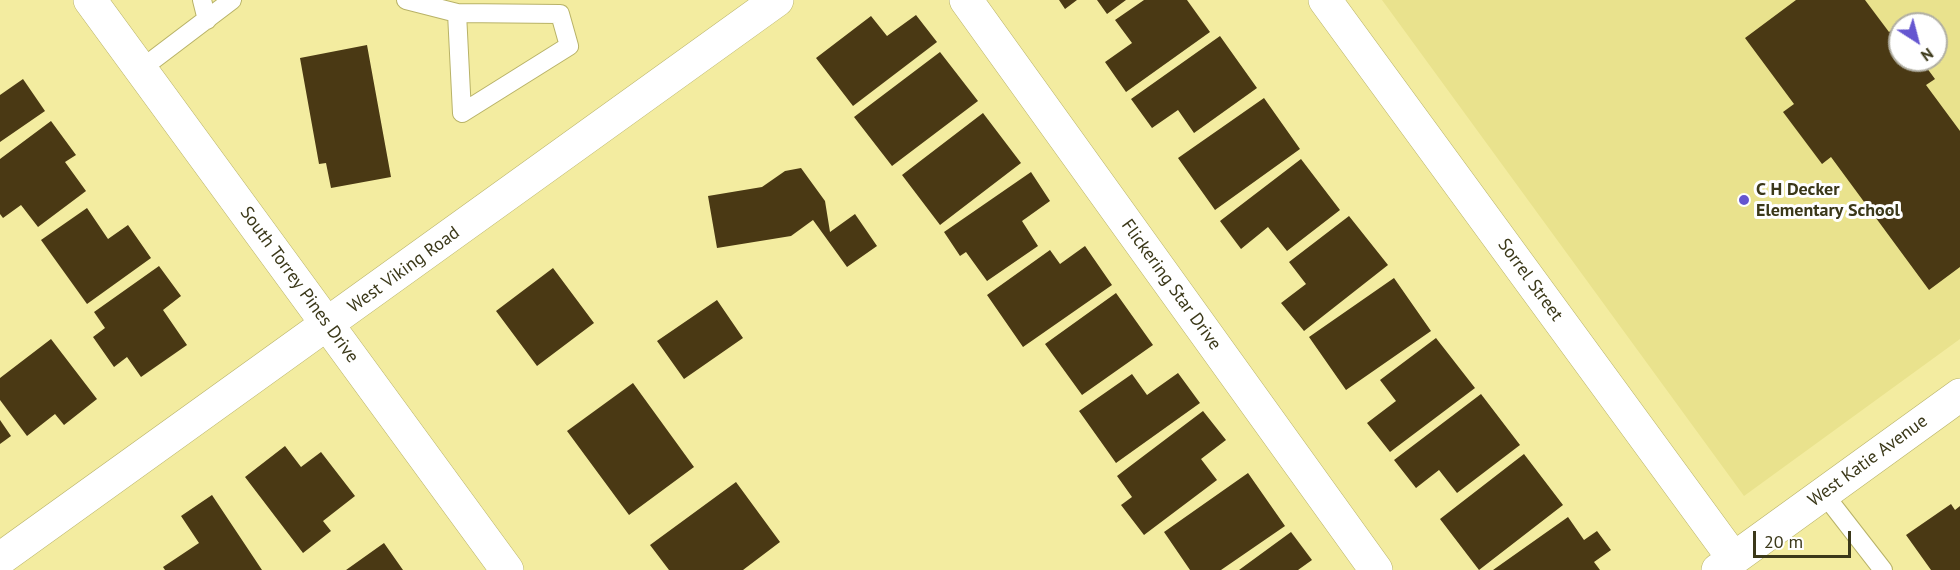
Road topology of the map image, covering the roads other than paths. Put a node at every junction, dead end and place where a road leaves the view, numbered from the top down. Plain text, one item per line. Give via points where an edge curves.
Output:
1 (90, 0) edge
2 (202, 0) edge
3 (232, 0) edge
4 (406, 0) edge
5 (777, 0) edge
6 (966, 0) edge
7 (1325, 0) edge
8 (457, 13) junction
9 (207, 20) junction
10 (141, 69) junction
11 (327, 325) junction
12 (1960, 395) edge
13 (1824, 494) junction
14 (0, 560) edge
15 (1726, 565) edge
16 (507, 570) edge
17 (1376, 570) edge
18 (1883, 570) edge

1 - 10 street, South Torrey Pines Drive
2 - 9 lane
3 - 9 lane
4 - 8 lane
5 - 11 street, West Viking Road
6 - 17 street, Flickering Star Drive
7 - 15 street, Sorrel Street
8 - 8 lane via 462,113 569,46 560,14
9 - 10 lane
10 - 11 street, South Torrey Pines Drive
11 - 14 street, West Viking Road
11 - 16 street, South Torrey Pines Drive
12 - 13 street, West Katie Avenue
13 - 15 street, West Katie Avenue
13 - 18 lane

